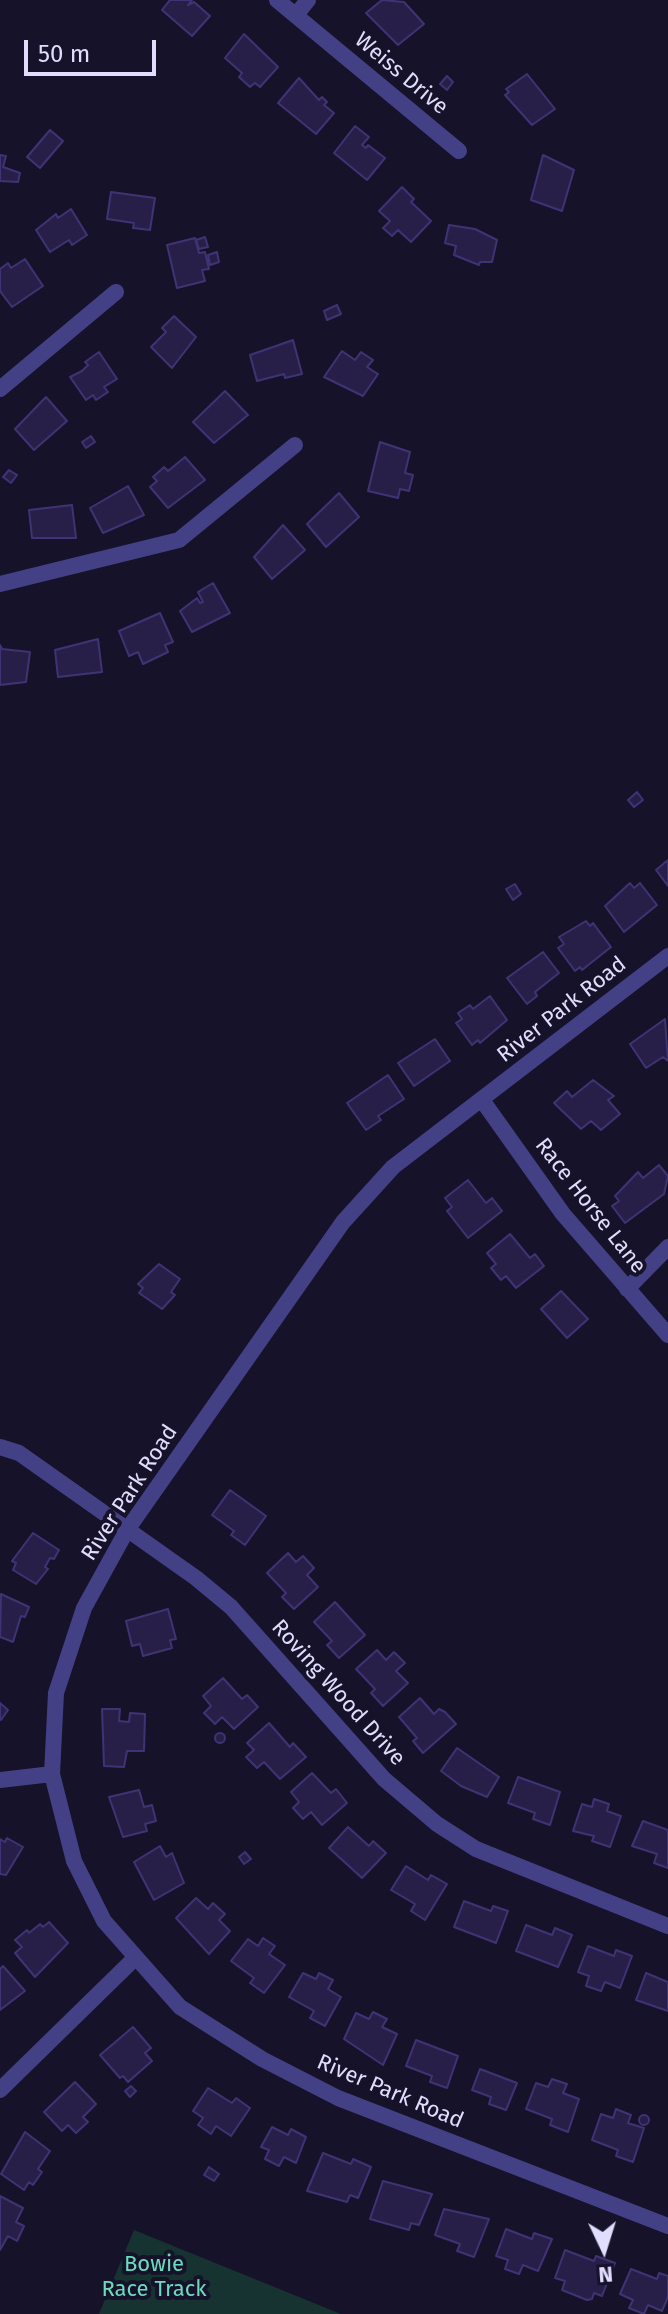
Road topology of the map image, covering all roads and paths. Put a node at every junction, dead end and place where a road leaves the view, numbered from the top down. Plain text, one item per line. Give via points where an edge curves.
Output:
1 (277, 0) edge
2 (308, 0) edge
3 (296, 15) junction
4 (459, 151) dead end
5 (116, 292) dead end
6 (0, 389) edge
7 (295, 445) dead end
8 (0, 584) edge
9 (668, 956) edge
10 (482, 1100) junction
11 (668, 1247) edge
12 (627, 1289) junction
13 (668, 1335) edge
14 (0, 1447) edge
15 (127, 1530) junction
16 (52, 1774) junction
17 (0, 1780) edge
18 (668, 1926) edge
19 (134, 1959) junction
20 (0, 2090) edge
21 (668, 2226) edge

1 - 3 street, Weiss Drive
2 - 3 street
3 - 4 street, Weiss Drive
5 - 6 street
7 - 8 street via 179,540
9 - 10 street, River Park Road
10 - 12 street, Race Horse Lane via 563,1214
10 - 15 street, River Park Road via 393,1167 343,1222
11 - 12 street
12 - 13 street, Race Horse Lane
14 - 15 street, Roving Wood Drive via 19,1453
15 - 16 street, River Park Road via 84,1608 56,1693
15 - 18 street, Roving Wood Drive via 231,1607 384,1779 437,1824 476,1849
16 - 17 street
16 - 19 street, River Park Road via 74,1861 104,1921
19 - 20 street
19 - 21 street, River Park Road via 180,2007 325,2092

